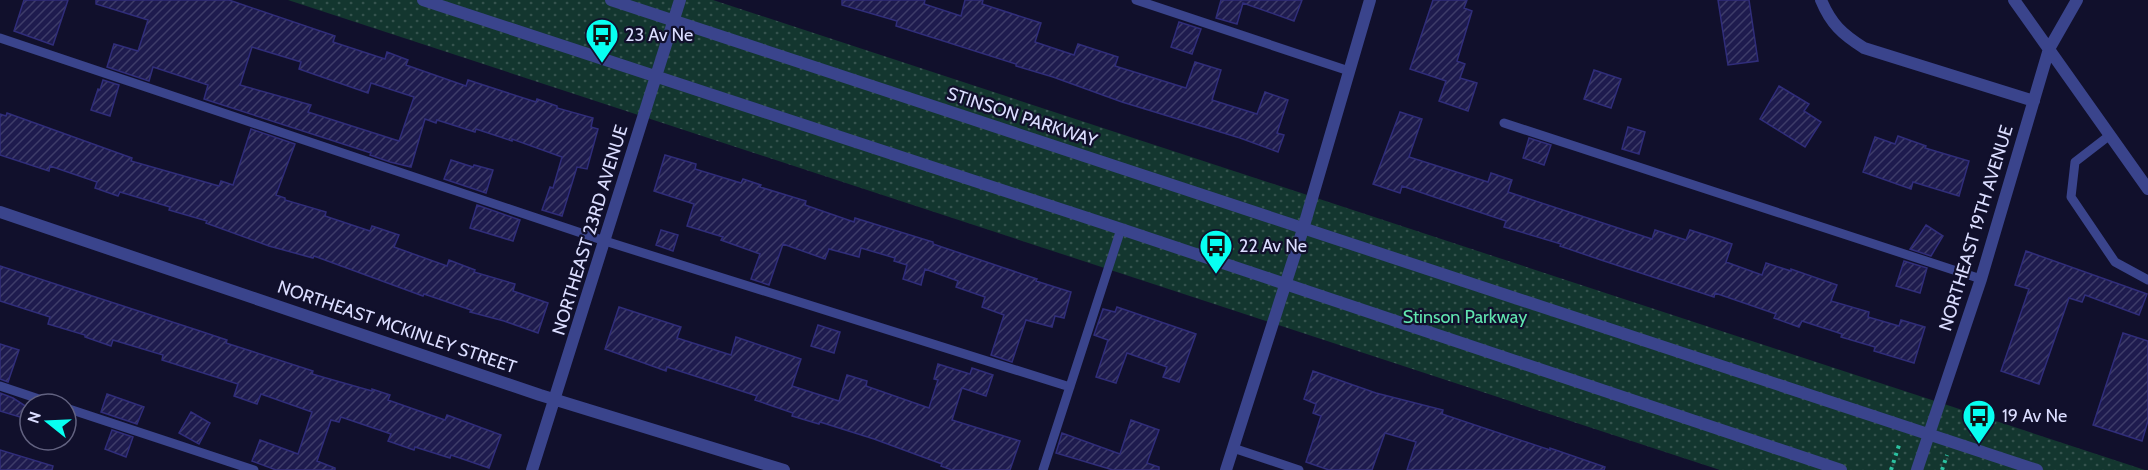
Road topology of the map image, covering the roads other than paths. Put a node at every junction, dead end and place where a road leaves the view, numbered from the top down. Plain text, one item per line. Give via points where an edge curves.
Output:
1 (423, 0) edge
2 (610, 0) edge
3 (680, 0) edge
4 (1136, 0) edge
5 (1370, 0) edge
6 (1821, 0) edge
7 (2014, 0) edge
8 (2077, 0) edge
9 (674, 21) junction
10 (0, 38) edge
11 (2049, 49) junction
12 (1348, 71) junction
13 (657, 77) junction
14 (2034, 101) junction
15 (1503, 123) dead end
16 (2110, 135) junction
17 (2148, 189) edge
18 (0, 212) edge
19 (1121, 229) junction
20 (1303, 229) junction
21 (605, 241) junction
22 (1981, 279) junction
23 (2148, 280) edge
24 (1285, 285) junction
25 (0, 386) edge
26 (1070, 387) junction
27 (18, 392) edge
28 (556, 399) junction
29 (78, 412) edge
30 (1929, 434) junction
31 (1233, 448) junction
32 (254, 470) edge
33 (532, 470) edge
34 (784, 470) edge
35 (1043, 470) edge
36 (1226, 470) edge
37 (1299, 470) edge
38 (1841, 470) edge
39 (1917, 470) edge
40 (2037, 470) edge

1 - 13 street
2 - 9 street, STINSON PARKWAY
3 - 9 street, NORTHEAST 23RD AVENUE
4 - 12 lane
5 - 12 street
6 - 14 street via 1843,35 1864,48
7 - 11 street
8 - 11 street, NORTHEAST 19TH AVENUE
9 - 13 street, NORTHEAST 23RD AVENUE
9 - 20 street, STINSON PARKWAY
10 - 21 lane
11 - 14 street, NORTHEAST 19TH AVENUE
11 - 16 street
12 - 20 street
13 - 19 street
13 - 21 street, NORTHEAST 23RD AVENUE
14 - 22 street, NORTHEAST 19TH AVENUE
15 - 22 lane
16 - 17 street
16 - 23 lane via 2075,162 2071,197 2115,262
18 - 28 street, NORTHEAST MCKINLEY STREET
19 - 24 street
19 - 26 lane
20 - 24 street
20 - 30 street, STINSON PARKWAY
21 - 26 lane
21 - 28 street, NORTHEAST 23RD AVENUE
22 - 30 street, NORTHEAST 19TH AVENUE
24 - 31 street
24 - 38 street
25 - 27 lane
26 - 35 lane
28 - 33 street, NORTHEAST 23RD AVENUE
28 - 34 street, NORTHEAST MCKINLEY STREET
29 - 32 lane
30 - 39 street, NORTHEAST 19TH AVENUE
30 - 40 street, STINSON PARKWAY
31 - 36 street
31 - 37 lane

